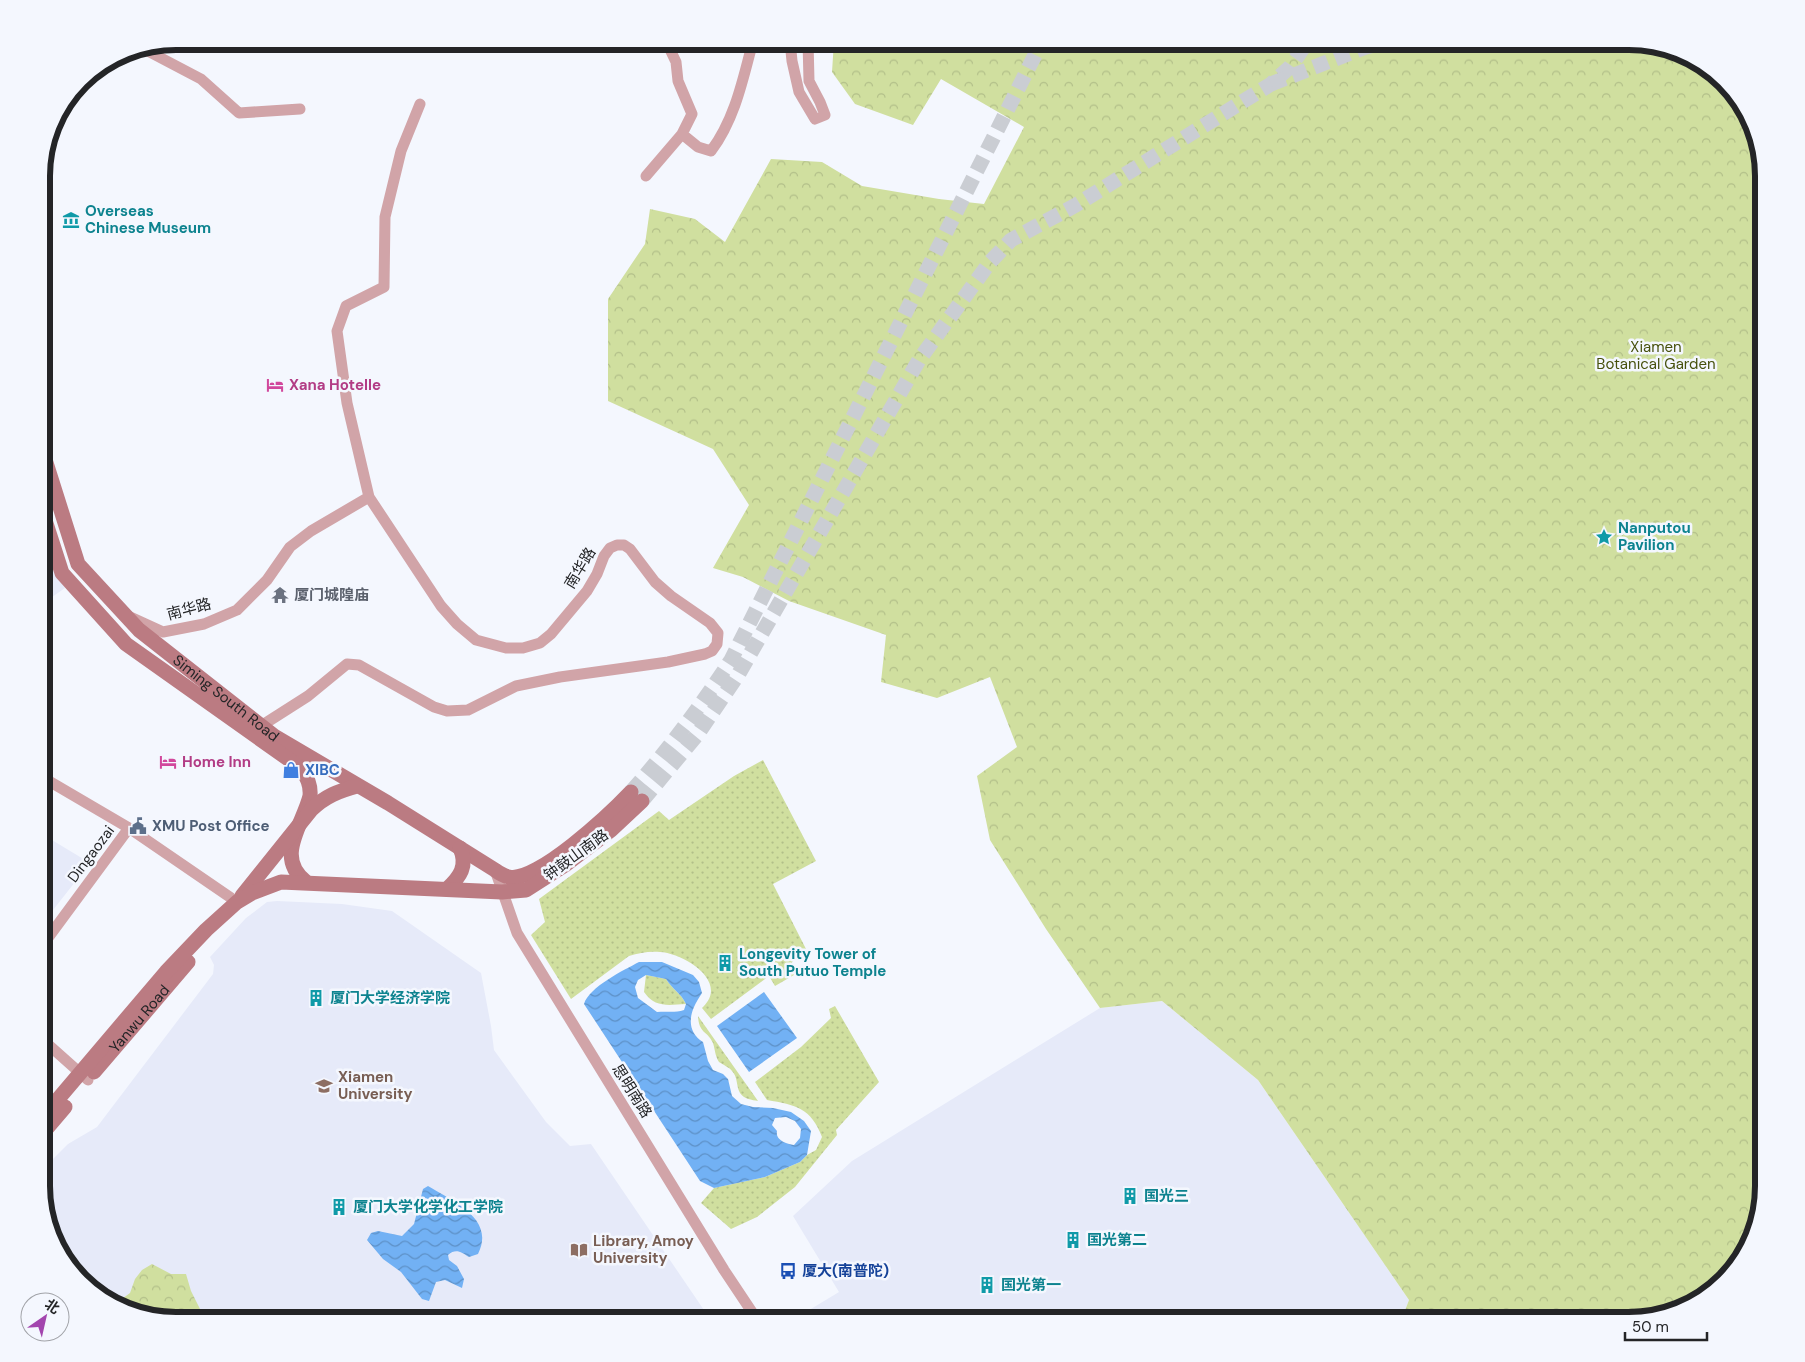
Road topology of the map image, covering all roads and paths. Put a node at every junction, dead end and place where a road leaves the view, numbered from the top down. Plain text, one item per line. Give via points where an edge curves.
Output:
1 (670, 50) edge
2 (751, 50) edge
3 (791, 50) edge
4 (808, 50) edge
5 (150, 52) edge
6 (420, 104) dead end
7 (300, 109) dead end
8 (682, 134) junction
9 (646, 176) dead end
10 (50, 475) edge
11 (369, 497) junction
12 (50, 536) edge
13 (124, 614) junction
14 (261, 726) junction
15 (50, 782) edge
16 (357, 786) junction
17 (300, 823) junction
18 (129, 828) junction
19 (460, 848) junction
20 (495, 870) junction
21 (306, 882) junction
22 (447, 889) junction
23 (502, 892) junction
24 (237, 902) junction
25 (50, 935) edge
26 (50, 1046) edge
27 (84, 1076) junction
28 (50, 1110) edge
29 (50, 1123) edge
30 (752, 1312) edge

1 - 8 street via 692,114
2 - 8 street via 733,114 711,151 698,147
3 - 4 street via 799,92 816,119 825,115 809,81
5 - 7 street via 201,79 239,113
6 - 11 street via 401,151 385,217 384,287 346,306 337,331 347,402
8 - 9 street
10 - 13 main road, Siming South Road via 78,564
11 - 13 street, 南华路 via 310,531 290,547 267,580 237,610 204,624 163,632
11 - 14 street, 南华路 via 441,606 476,640 506,648 540,643 587,590 610,548 624,545 655,582 710,623 718,632 717,644 705,654 668,662 516,686 468,710 447,711 434,707 359,665 347,664 308,696
12 - 17 main road, Siming South Road via 62,573 126,644 301,768 310,789 308,805
13 - 14 main road, Siming South Road via 139,630
14 - 16 main road, Siming South Road
15 - 18 street, Dingaozai
16 - 17 main road, Yanwu Road via 327,797
16 - 19 main road, Siming South Road
17 - 21 main road via 291,854 292,867
17 - 24 main road, Yanwu Road
18 - 24 street, Dingaozai
18 - 25 street, Dingaozai
19 - 20 main road, Siming South Road
19 - 22 main road via 463,870
20 - 23 street, 思明南路
20 - 23 main road, 钟鼓山南路 via 509,877 538,869 636,797 590,848 526,890
21 - 22 main road, 钟鼓山南路
21 - 24 main road, 钟鼓山南路 via 281,882
22 - 23 main road, 钟鼓山南路
23 - 30 street, 思明南路 via 517,933
24 - 27 main road, Yanwu Road
26 - 27 street
27 - 28 main road, Yanwu Road
27 - 29 main road, Yanwu Road

